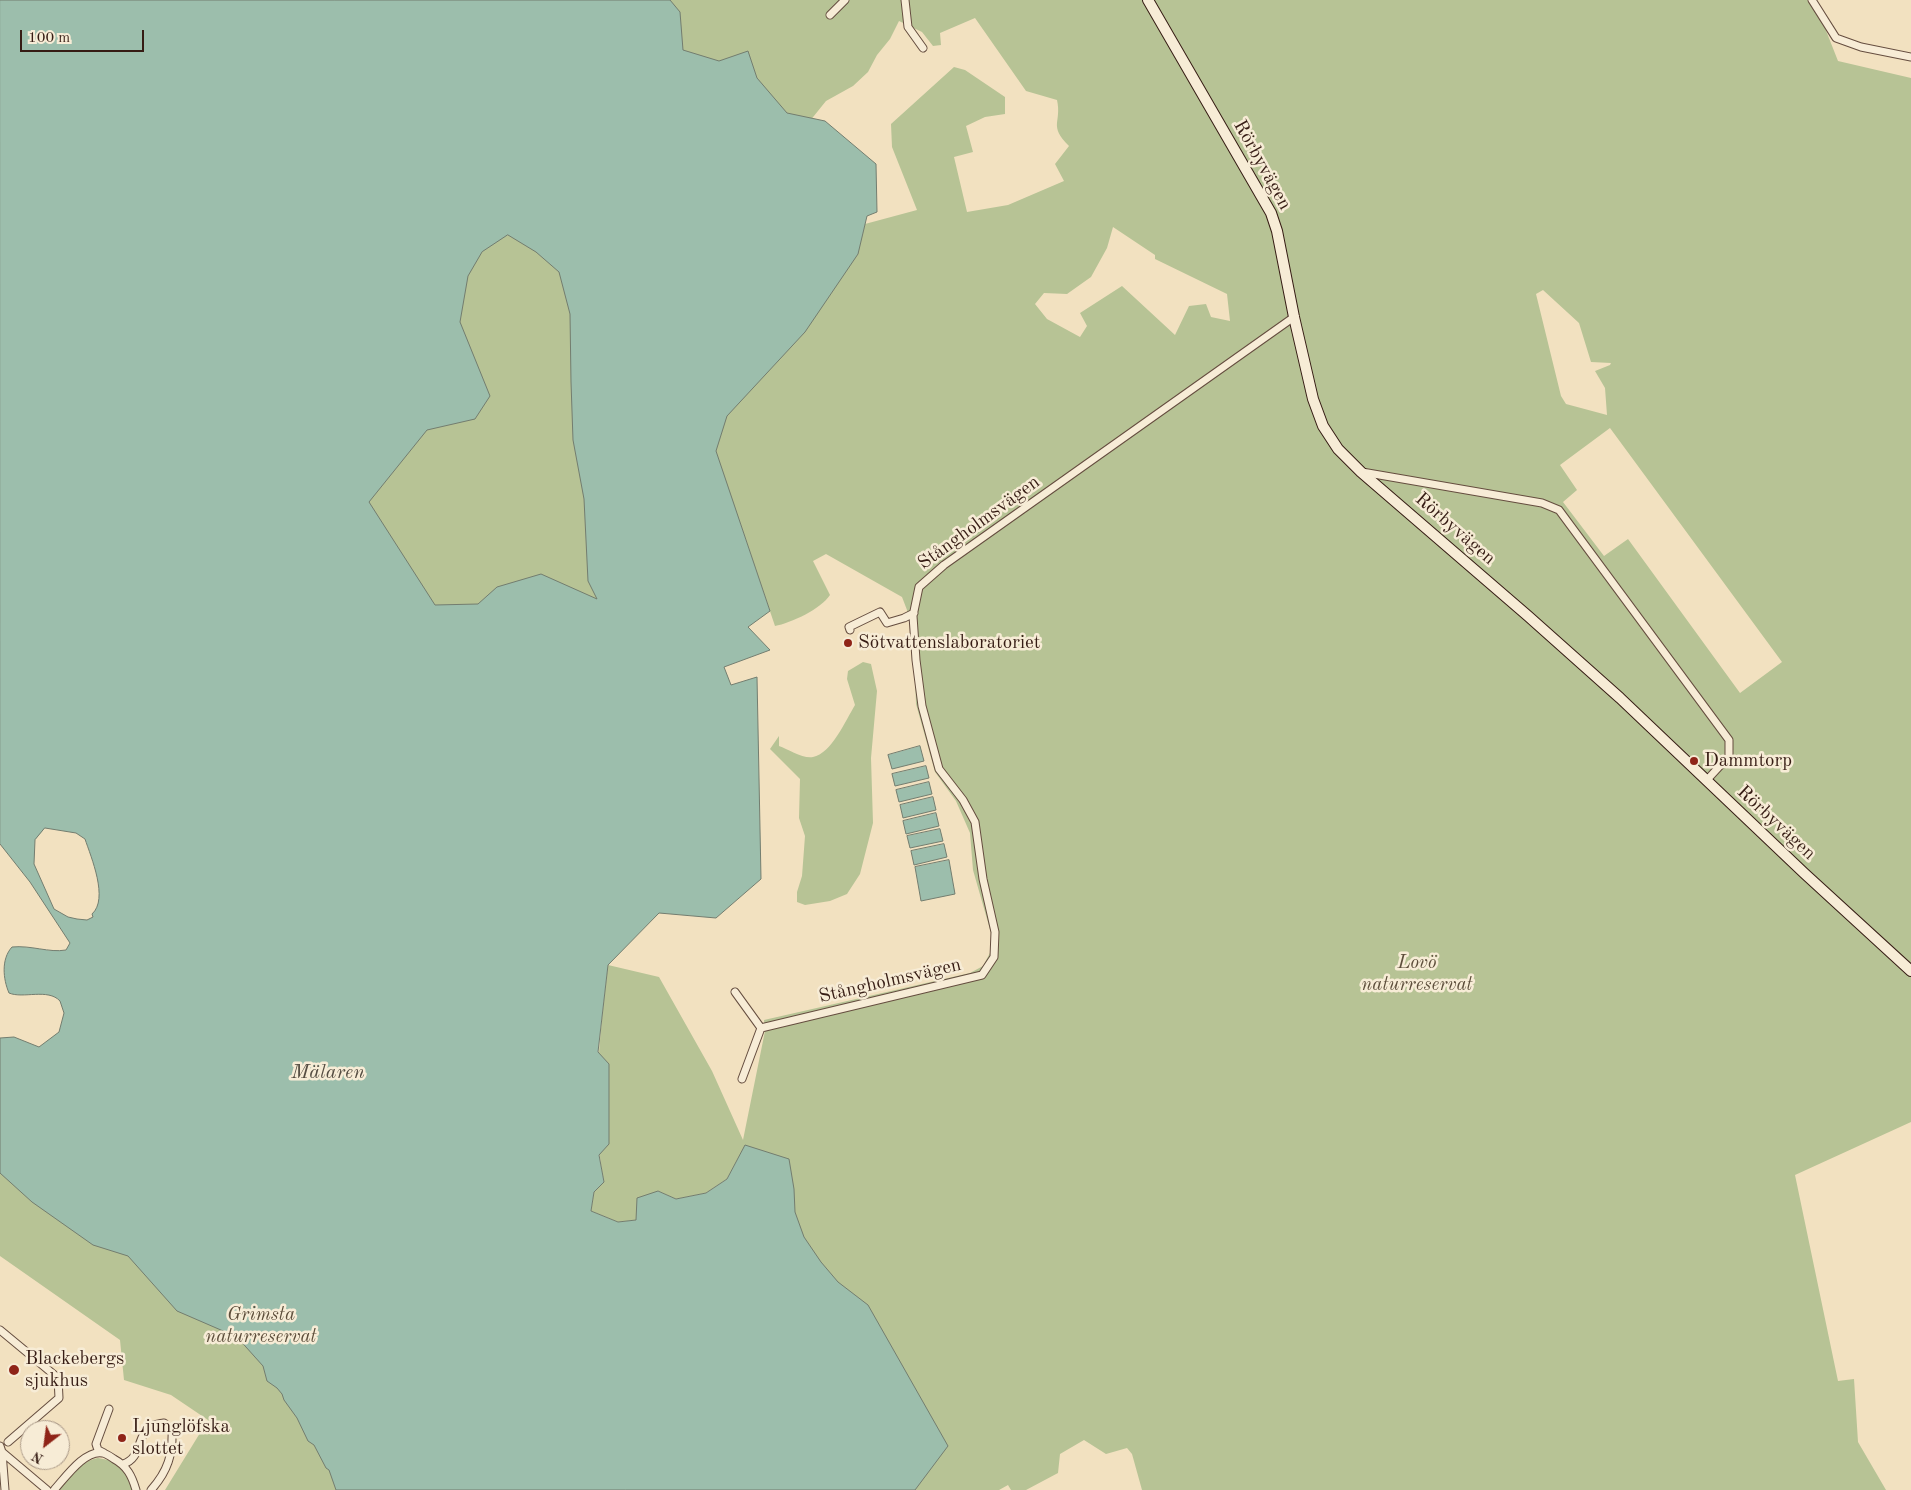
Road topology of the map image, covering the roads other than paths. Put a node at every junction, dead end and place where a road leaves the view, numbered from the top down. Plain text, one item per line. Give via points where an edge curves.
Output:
1 (845, 0) edge
2 (905, 0) edge
3 (1148, 0) edge
4 (1812, 0) edge
5 (830, 15) dead end
6 (923, 48) dead end
7 (1911, 57) edge
8 (1294, 317) junction
9 (1361, 472) junction
10 (914, 613) junction
11 (850, 630) dead end
12 (1706, 781) junction
13 (1911, 971) edge
14 (735, 992) dead end
15 (761, 1028) junction
16 (742, 1080) dead end
17 (0, 1330) edge
18 (109, 1410) dead end
19 (8, 1442) dead end
20 (1, 1449) edge
21 (104, 1453) junction
22 (123, 1464) junction
23 (5, 1490) edge
24 (47, 1490) edge
25 (54, 1490) edge
26 (136, 1490) edge
27 (151, 1490) edge

1 - 5 street
2 - 6 street via 908,27
3 - 8 street, Rörbyvägen via 1271,213
4 - 7 street via 1836,38 1861,47
8 - 9 street, Rörbyvägen via 1313,399 1323,426 1338,449
8 - 10 street, Stångholmsvägen via 944,565 919,587
9 - 12 street, Rörbyvägen via 1557,641
9 - 12 street via 1542,503 1559,510 1729,740 1729,756
10 - 11 street via 887,624 880,612 849,627
10 - 15 street, Stångholmsvägen via 922,706 939,769 975,822 995,932 994,958 982,975
12 - 13 street, Rörbyvägen
14 - 15 street
15 - 16 street
17 - 19 street via 58,1378 59,1398
18 - 21 street via 96,1444
20 - 23 street
20 - 24 street
21 - 22 street
21 - 25 street via 95,1453 77,1464
22 - 26 street
22 - 27 street via 136,1454 147,1429 164,1423 168,1426 172,1430 172,1452 159,1481

